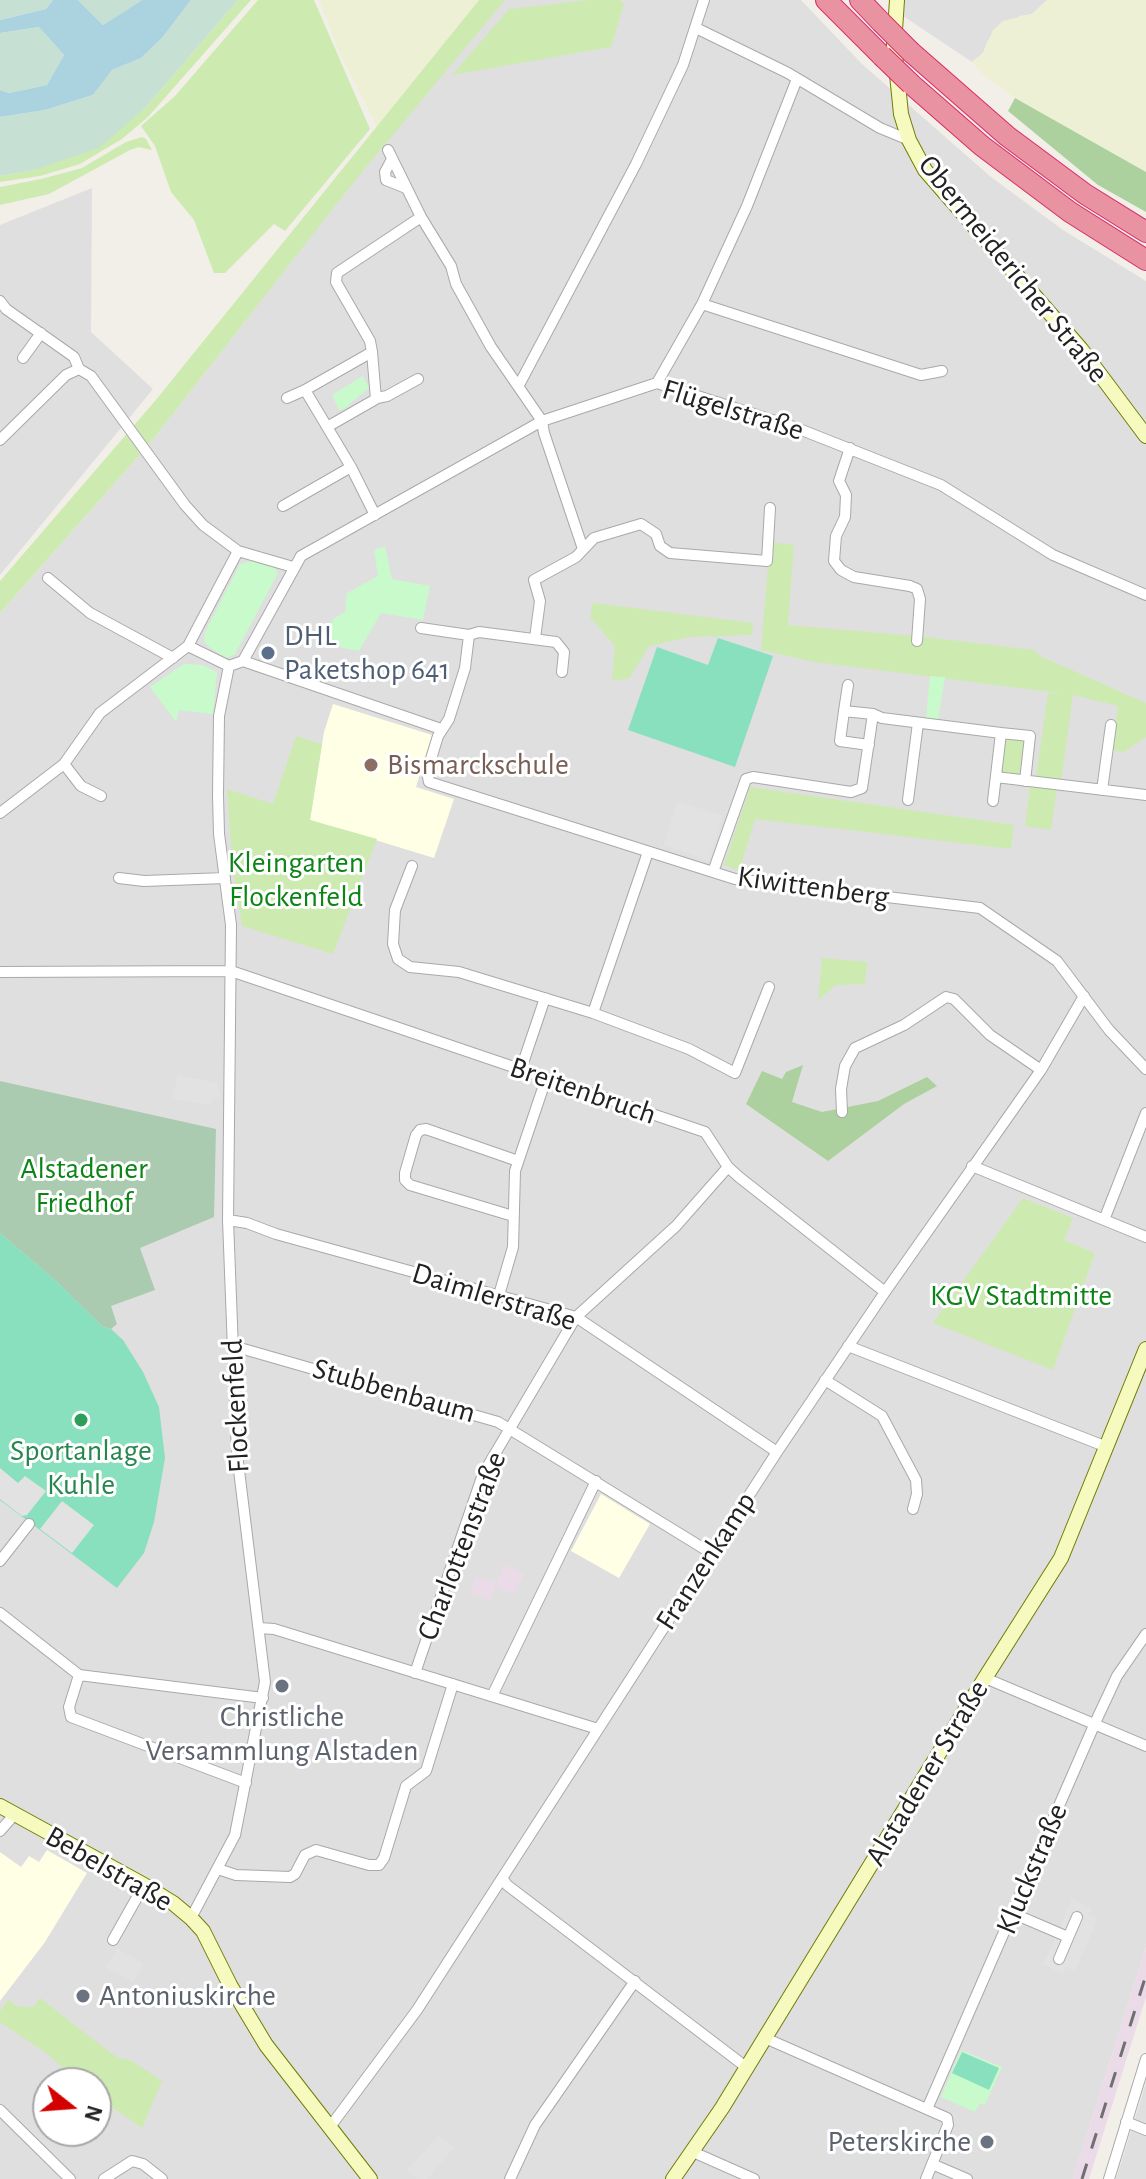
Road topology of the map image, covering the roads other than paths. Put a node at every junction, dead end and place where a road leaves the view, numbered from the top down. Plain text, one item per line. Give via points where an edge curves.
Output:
1 (704, 0) edge
2 (826, 0) edge
3 (860, 0) edge
4 (897, 0) edge
5 (696, 28) junction
6 (797, 79) junction
7 (909, 140) junction
8 (390, 154) dead end
9 (421, 217) junction
10 (1146, 232) edge
11 (1146, 260) edge
12 (702, 304) junction
13 (2, 309) edge
14 (41, 333) junction
15 (372, 352) junction
16 (23, 358) dead end
17 (79, 369) junction
18 (942, 371) dead end
19 (418, 379) dead end
20 (657, 383) junction
21 (519, 385) junction
22 (305, 390) junction
23 (287, 398) dead end
24 (377, 398) junction
25 (542, 421) junction
26 (327, 427) junction
27 (1146, 436) edge
28 (0, 440) edge
29 (850, 448) junction
30 (351, 467) junction
31 (283, 506) dead end
32 (770, 508) dead end
33 (375, 515) junction
34 (583, 549) junction
35 (238, 551) junction
36 (293, 567) junction
37 (48, 578) dead end
38 (1146, 595) edge
39 (421, 628) dead end
40 (469, 635) junction
41 (535, 638) junction
42 (917, 641) dead end
43 (188, 646) junction
44 (173, 658) junction
45 (243, 661) junction
46 (229, 666) junction
47 (562, 672) dead end
48 (848, 685) dead end
49 (844, 711) junction
50 (873, 714) junction
51 (918, 723) junction
52 (1111, 725) dead end
53 (441, 729) junction
54 (1001, 733) junction
55 (869, 745) junction
56 (64, 764) junction
57 (996, 777) junction
58 (1025, 781) junction
59 (1102, 790) junction
60 (1146, 795) edge
61 (101, 796) dead end
62 (908, 800) dead end
63 (993, 801) dead end
64 (0, 813) edge
65 (648, 852) junction
66 (412, 866) dead end
67 (713, 872) junction
68 (119, 878) dead end
69 (225, 878) junction
70 (231, 971) junction
71 (0, 972) edge
72 (769, 987) dead end
73 (1084, 996) junction
74 (545, 998) junction
75 (593, 1013) junction
76 (521, 1069) junction
77 (1146, 1069) edge
78 (1041, 1070) junction
79 (546, 1079) junction
80 (842, 1112) dead end
81 (1146, 1113) edge
82 (518, 1161) junction
83 (972, 1166) junction
84 (728, 1167) junction
85 (513, 1216) junction
86 (228, 1220) junction
87 (1104, 1220) junction
88 (1146, 1237) edge
89 (885, 1292) junction
90 (499, 1295) junction
91 (576, 1317) junction
92 (233, 1346) junction
93 (848, 1346) junction
94 (1146, 1349) edge
95 (825, 1380) junction
96 (510, 1428) junction
97 (1107, 1447) junction
98 (777, 1452) junction
99 (596, 1481) junction
100 (913, 1509) dead end
101 (29, 1524) dead end
102 (711, 1553) junction
103 (0, 1561) edge
104 (0, 1613) edge
105 (259, 1628) junction
106 (1146, 1634) edge
107 (415, 1673) junction
108 (79, 1675) junction
109 (985, 1678) junction
110 (453, 1684) junction
111 (492, 1696) junction
112 (263, 1698) junction
113 (1095, 1723) junction
114 (598, 1729) junction
115 (1146, 1746) edge
116 (246, 1783) junction
117 (0, 1806) edge
118 (14, 1815) junction
119 (0, 1831) edge
120 (218, 1869) junction
121 (502, 1878) junction
122 (144, 1885) junction
123 (1012, 1913) junction
124 (1077, 1917) dead end
125 (191, 1918) junction
126 (1068, 1937) junction
127 (113, 1940) dead end
128 (1059, 1959) dead end
129 (635, 1981) junction
130 (765, 2038) junction
131 (1146, 2059) edge
132 (746, 2067) junction
133 (927, 2109) junction
134 (0, 2110) edge
135 (1126, 2122) junction
136 (330, 2127) junction
137 (1146, 2130) edge
138 (693, 2152) junction
139 (932, 2164) junction
140 (70, 2179) edge
141 (104, 2179) edge
142 (162, 2179) edge
143 (370, 2179) edge
144 (510, 2179) edge
145 (673, 2179) edge
146 (754, 2179) edge
147 (926, 2179) edge
148 (967, 2179) edge
149 (1109, 2179) edge

1 - 5 street
2 - 11 highway, bridge via 982,146
3 - 10 highway, bridge via 1007,136
4 - 7 street, Obermeidericher Straße via 894,45
5 - 6 street, Obermeidericher Straße
5 - 21 street via 626,183
6 - 7 street, Obermeidericher Straße
6 - 12 street
7 - 27 street, Obermeidericher Straße via 925,170 1081,349
8 - 9 street
9 - 15 street via 336,276
9 - 21 street via 491,347
12 - 18 street via 916,374
12 - 20 street
13 - 14 street
14 - 16 street
14 - 17 street via 74,357
15 - 22 street
15 - 24 street
17 - 28 street via 66,375
17 - 35 street via 91,376 189,511
19 - 24 street
20 - 25 street, Flügelstraße
20 - 29 street, Flügelstraße
21 - 25 street
22 - 23 street
22 - 26 street
24 - 26 street
25 - 33 street, Flügelstraße
25 - 34 street
26 - 30 street
29 - 38 street, Flügelstraße via 941,485 1053,555
29 - 42 street via 839,481 846,495 845,517 836,536 834,561 854,577 917,589
30 - 31 street
30 - 33 street
32 - 34 street via 767,561 666,552 656,534 641,524 594,538
33 - 36 street, Flügelstraße via 306,552
34 - 41 street via 534,580 540,601
35 - 36 street
35 - 43 street
36 - 45 street, Flügelstraße
37 - 44 street via 90,613
39 - 40 street
40 - 41 street
40 - 53 street via 465,668
41 - 47 street via 562,646
43 - 44 street
43 - 46 street
44 - 56 street via 97,716
45 - 46 street
45 - 53 street
46 - 69 street, Flockenfeld via 219,716 219,825
48 - 49 street
49 - 50 street
49 - 55 street via 840,741
50 - 51 street
50 - 55 street
51 - 54 street
51 - 62 street
52 - 59 street
53 - 65 street, Kiwittenberg via 427,780
54 - 57 street
54 - 58 street via 1030,736
55 - 67 street via 863,784 855,792 746,779
56 - 61 street via 81,786
56 - 64 street
57 - 58 street
57 - 63 street
58 - 59 street
59 - 60 street
65 - 67 street, Kiwittenberg
65 - 75 street
66 - 74 street via 395,910 393,944 401,963 459,972
67 - 73 street, Kiwittenberg via 744,881 980,908 1057,961
68 - 69 street
69 - 70 street, Flockenfeld
70 - 71 street, Breitenbruch
70 - 76 street, Breitenbruch
70 - 86 street, Flockenfeld
72 - 75 street via 735,1073 689,1049
73 - 77 street, Kiwittenberg
73 - 78 street, Franzenkamp
74 - 75 street
74 - 76 street
76 - 79 street, Breitenbruch
78 - 80 street via 946,997 855,1048 845,1066
78 - 83 street, Franzenkamp
79 - 82 street
79 - 84 street, Breitenbruch via 705,1132
81 - 87 street
82 - 85 street
82 - 85 street via 426,1129 416,1135 405,1173 410,1185
83 - 87 street
83 - 89 street, Franzenkamp
84 - 89 street, Breitenbruch
84 - 91 street, Charlottenstraße via 668,1234
85 - 90 street via 512,1253
86 - 90 street, Daimlerstraße
86 - 92 street, Flockenfeld
87 - 88 street
89 - 93 street, Franzenkamp
90 - 91 street, Daimlerstraße
91 - 96 street, Charlottenstraße
91 - 98 street, Daimlerstraße
92 - 96 street, Stubbenbaum
92 - 105 street, Flockenfeld via 236,1446
93 - 95 street, Franzenkamp
93 - 97 street
94 - 97 street, Alstadener Straße
95 - 98 street, Franzenkamp
95 - 100 street via 882,1416 916,1480
96 - 99 street, Stubbenbaum
96 - 107 street, Charlottenstraße via 483,1474
97 - 109 street, Alstadener Straße via 1068,1545
98 - 102 street, Franzenkamp
99 - 102 street, Stubbenbaum
99 - 111 street
101 - 103 street
102 - 114 street, Franzenkamp
104 - 108 street
105 - 107 street
105 - 112 street, Flockenfeld
106 - 113 street, Kluckstraße via 1117,1676
107 - 110 street
108 - 112 street
108 - 116 street via 71,1717
109 - 113 street
109 - 130 street, Alstadener Straße
110 - 111 street
110 - 120 street via 426,1771 406,1786 379,1865 316,1850 305,1855 290,1877
111 - 114 street
112 - 116 street, Flockenfeld
113 - 115 street
113 - 123 street, Kluckstraße
114 - 121 street, Franzenkamp
116 - 120 street, Flockenfeld via 235,1835
117 - 118 street, Bebelstraße
118 - 119 street
118 - 122 street, Bebelstraße
120 - 125 street, Flockenfeld
121 - 129 street
121 - 136 street, Franzenkamp via 417,2010
122 - 125 street, Bebelstraße
122 - 127 street
123 - 126 street
123 - 133 street, Kluckstraße
124 - 126 street
125 - 136 street, Bebelstraße via 266,2045
126 - 128 street
129 - 132 street
129 - 144 street via 535,2125
130 - 132 street, Alstadener Straße
130 - 133 street
131 - 135 street
132 - 138 street, Alstadener Straße
133 - 139 street via 949,2123
134 - 140 street
135 - 137 street
135 - 149 street
136 - 143 street, Bebelstraße
138 - 145 street, Alstadener Straße
138 - 146 street
139 - 147 street
139 - 148 street
141 - 142 street via 135,2161

